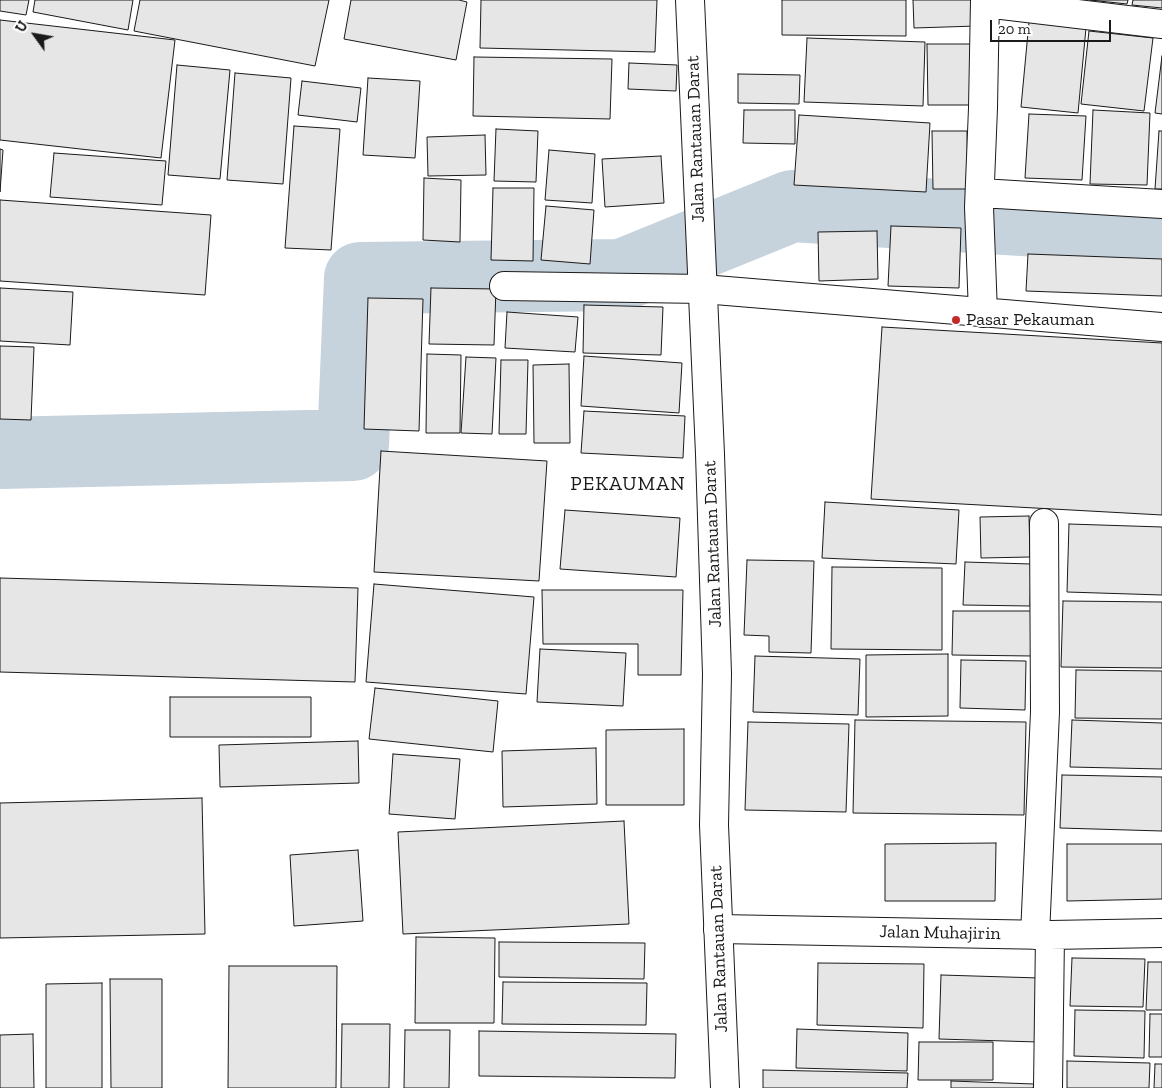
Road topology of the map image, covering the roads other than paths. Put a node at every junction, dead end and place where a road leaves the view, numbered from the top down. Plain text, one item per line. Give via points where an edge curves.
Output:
1 (690, 0) edge
2 (985, 2) edge
3 (1162, 24) edge
4 (980, 200) junction
5 (1162, 204) edge
6 (702, 279) junction
7 (504, 286) dead end
8 (983, 313) junction
9 (1162, 327) edge
10 (1044, 523) dead end
11 (718, 929) junction
12 (1162, 932) edge
13 (1043, 935) junction
14 (725, 1088) edge
15 (1048, 1088) edge

1 - 6 street, Jalan Rantauan Darat
2 - 3 street
2 - 4 street
4 - 5 street
4 - 8 street
6 - 7 street
6 - 8 street
6 - 11 street, Jalan Rantauan Darat via 717,674 714,825
8 - 9 street
10 - 13 street
11 - 13 street, Jalan Muhajirin
11 - 14 street, Jalan Rantauan Darat
12 - 13 street, Jalan Muhajirin
13 - 15 street

